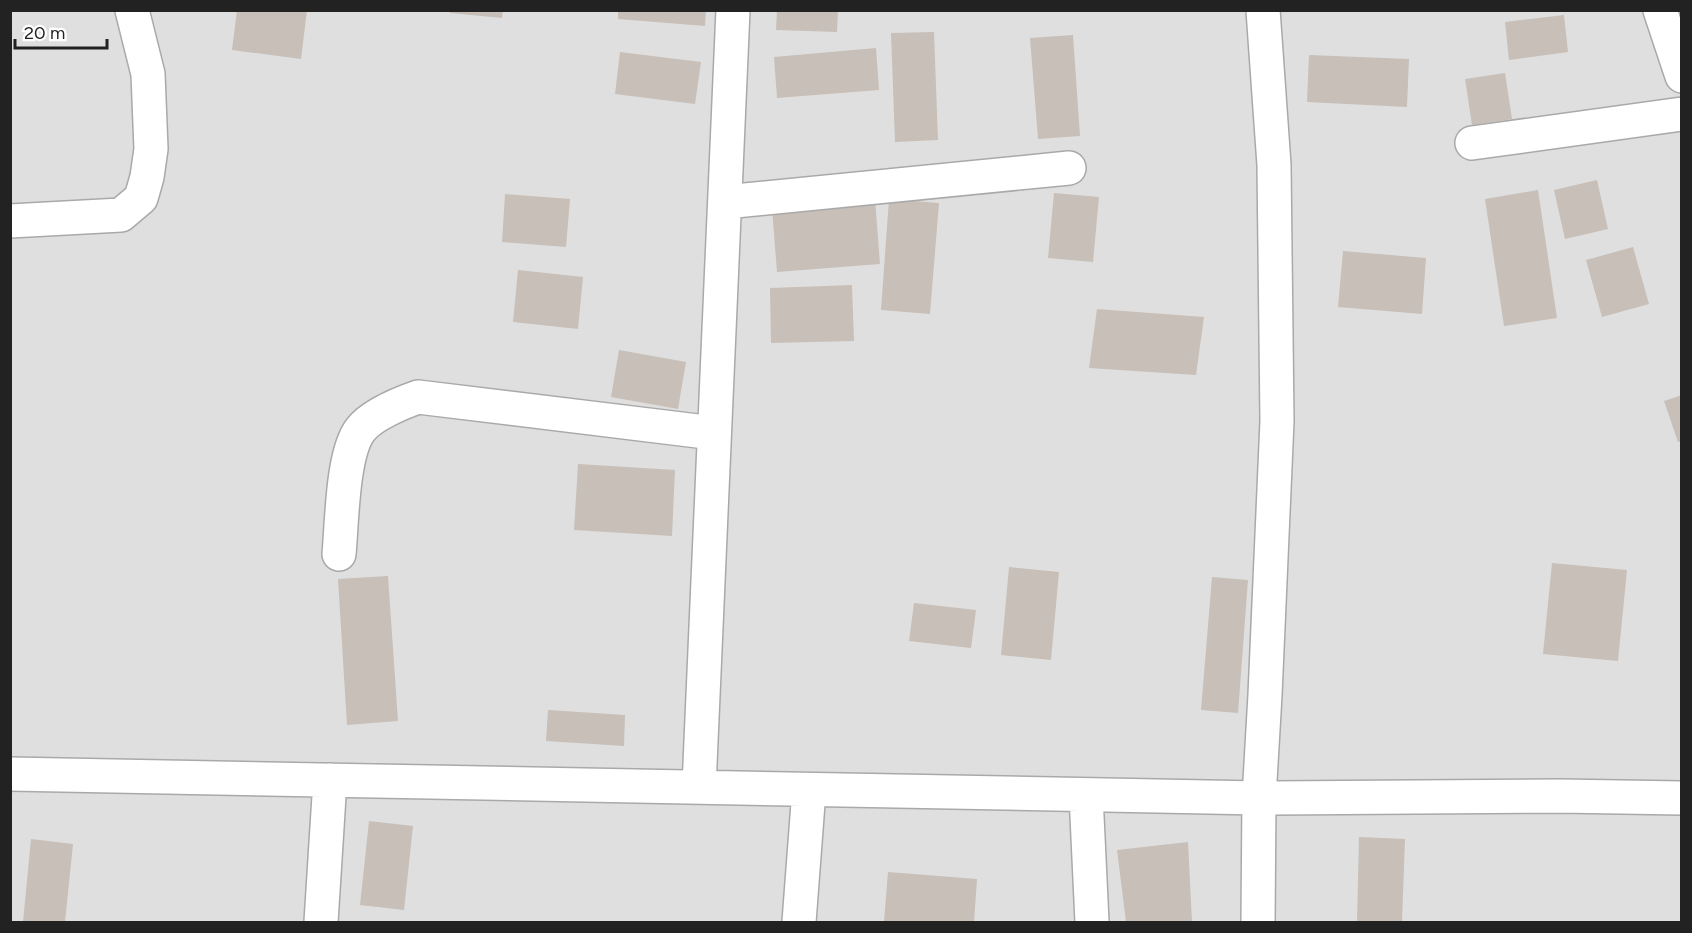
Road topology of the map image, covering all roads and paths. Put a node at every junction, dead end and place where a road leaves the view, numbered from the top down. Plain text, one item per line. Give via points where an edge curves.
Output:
1 (132, 10) edge
2 (733, 10) edge
3 (1263, 10) edge
4 (1660, 10) edge
5 (1682, 76) edge
6 (1682, 114) edge
7 (1472, 143) dead end
8 (1069, 168) dead end
9 (725, 202) junction
10 (10, 221) edge
11 (714, 433) junction
12 (339, 554) dead end
13 (10, 774) edge
14 (330, 780) junction
15 (699, 787) junction
16 (809, 790) junction
17 (1086, 795) junction
18 (1259, 798) junction
19 (1682, 798) edge
20 (321, 922) edge
21 (799, 922) edge
22 (1092, 922) edge
23 (1258, 922) edge

1 - 10 street via 148,74 151,149 141,198 121,215
2 - 9 street
3 - 18 street via 1274,165 1277,421
4 - 5 street
6 - 7 street
8 - 9 street
9 - 11 street
11 - 12 street via 418,397 391,407 361,429 349,457
11 - 15 street
13 - 14 street
14 - 15 street
14 - 20 street
15 - 16 street
16 - 17 street
16 - 21 street
17 - 18 street
17 - 22 street
18 - 19 street
18 - 23 street

